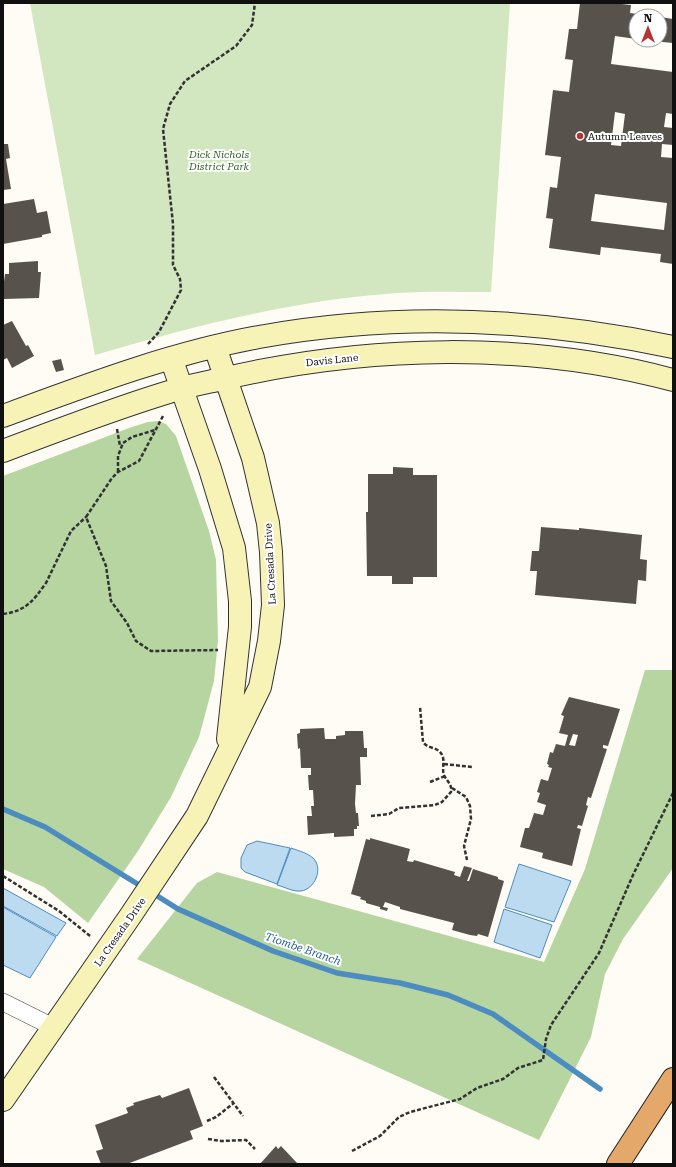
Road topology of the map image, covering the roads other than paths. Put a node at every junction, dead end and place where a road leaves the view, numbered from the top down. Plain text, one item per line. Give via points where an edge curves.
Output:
1 (215, 347) junction
2 (673, 347) edge
3 (539, 357) junction
4 (171, 358) junction
5 (673, 367) edge
6 (226, 378) junction
7 (673, 380) edge
8 (181, 388) junction
9 (3, 416) edge
10 (3, 451) edge
11 (225, 756) junction
12 (3, 1002) edge
13 (53, 1028) junction
14 (673, 1079) edge
15 (3, 1100) edge
16 (618, 1164) edge

1 - 2 main road via 259,337 333,326 410,320 479,321 547,326 626,337
1 - 4 main road
1 - 6 main road, La Cresada Drive
3 - 5 main road via 598,352
3 - 6 main road, Davis Lane via 468,352 405,352 273,367
3 - 7 main road, Davis Lane via 600,365
4 - 8 main road, La Cresada Drive
4 - 9 main road
6 - 8 main road, Davis Lane
6 - 11 main road, La Cresada Drive via 262,492 268,523 273,585 269,642 260,687
8 - 10 main road, Davis Lane via 117,408
8 - 11 main road, La Cresada Drive via 210,469 234,548 237,572 240,601 239,634
11 - 13 main road, La Cresada Drive via 196,816 167,863
12 - 13 street
13 - 15 main road, La Cresada Drive
14 - 16 highway

